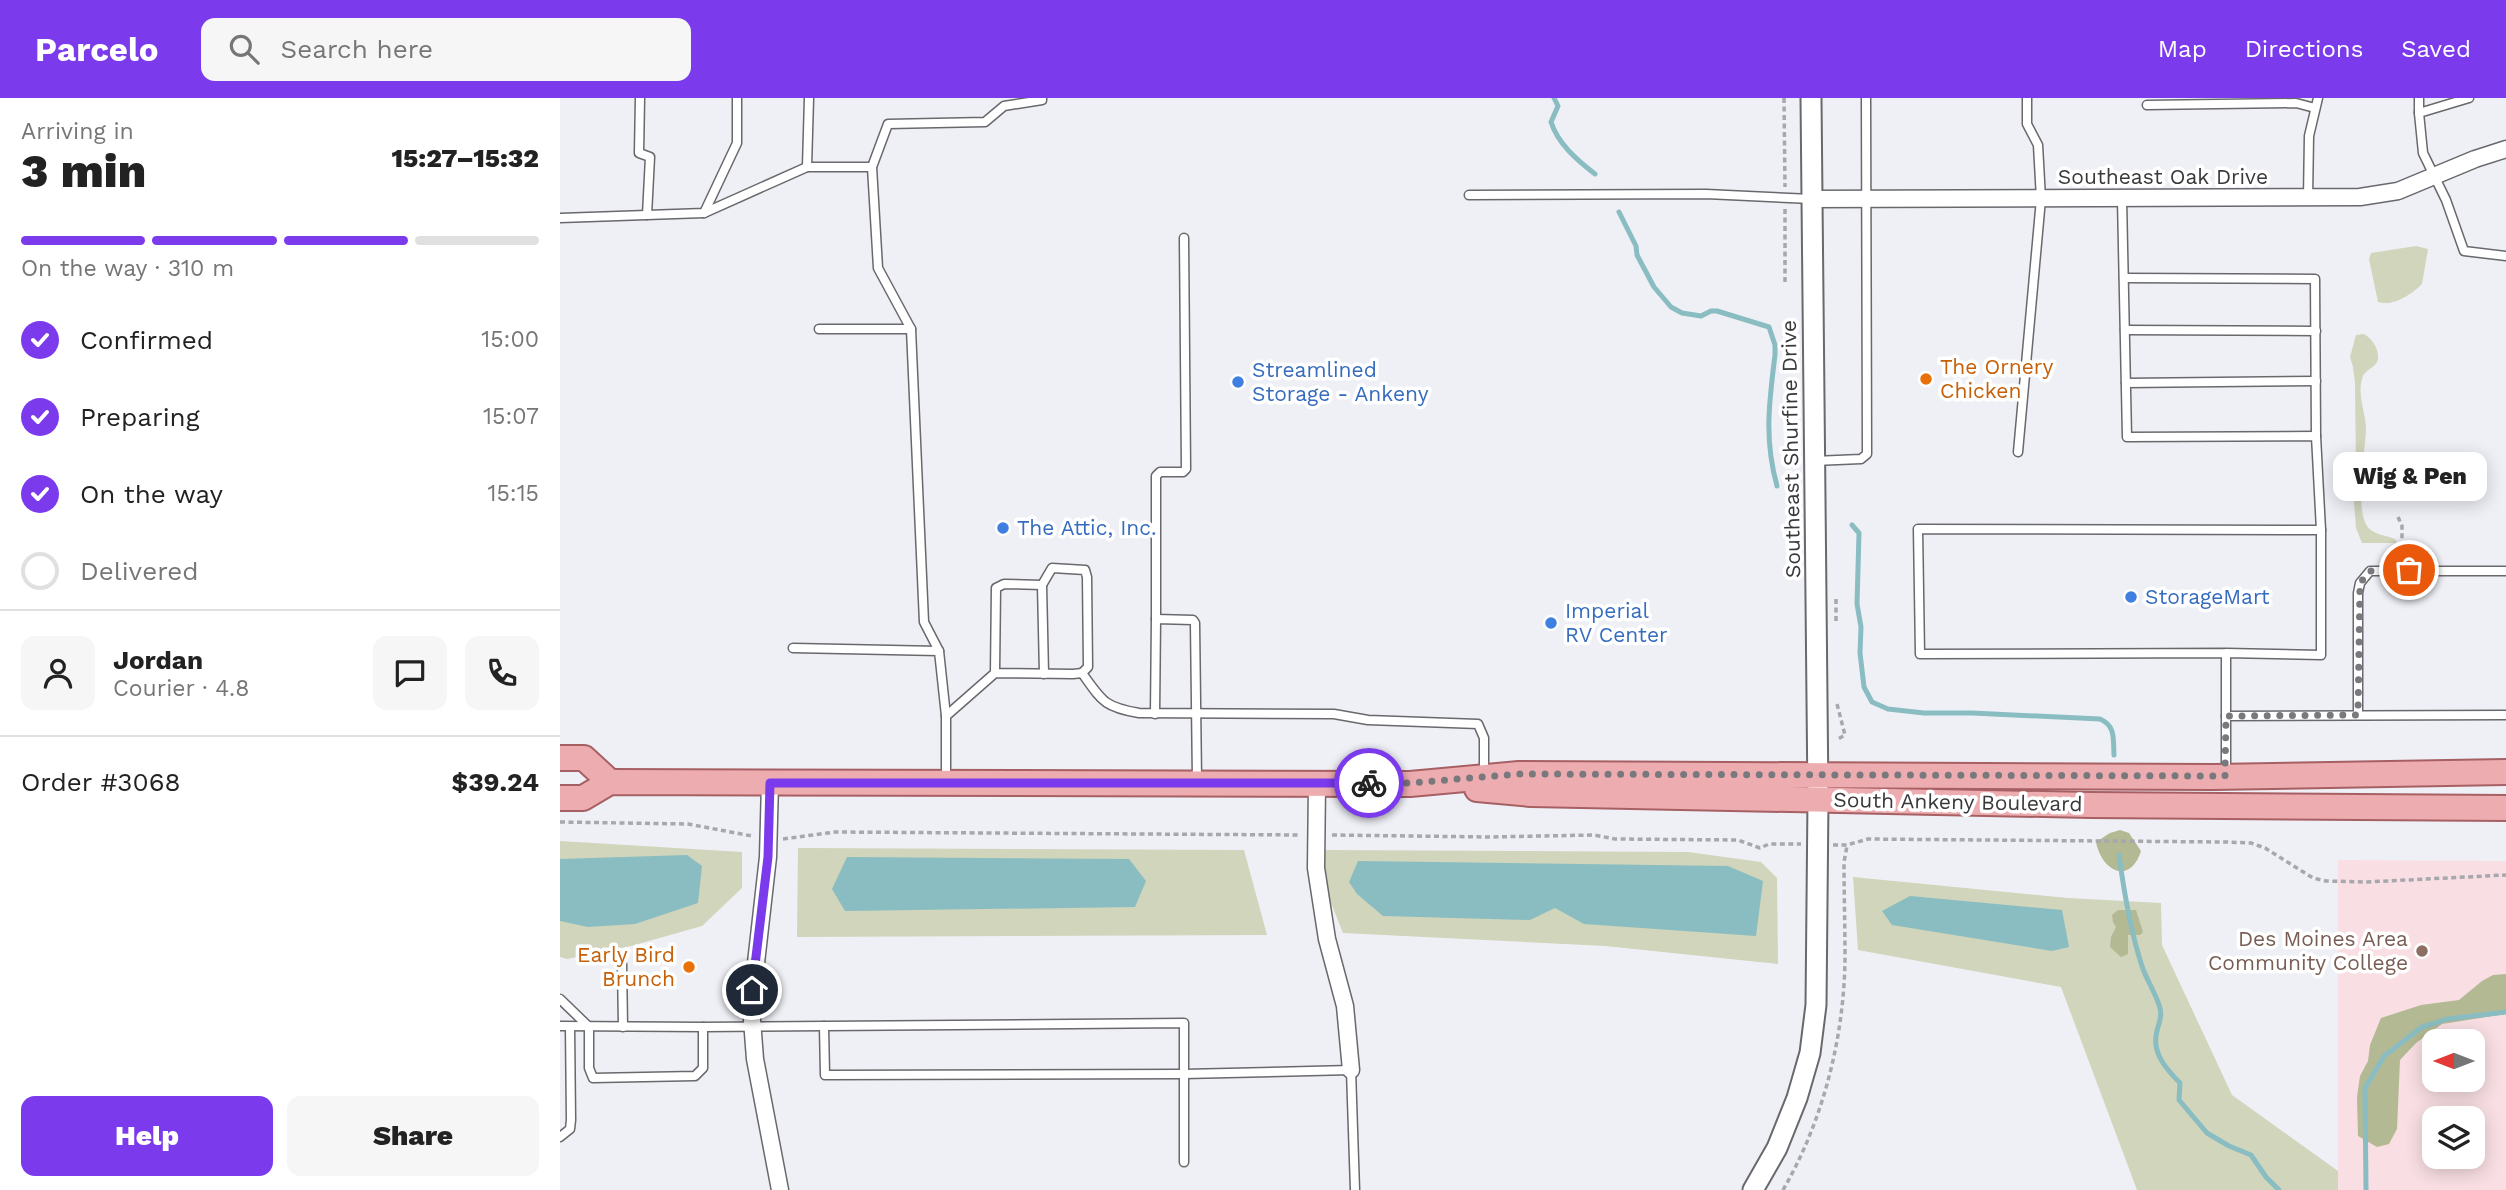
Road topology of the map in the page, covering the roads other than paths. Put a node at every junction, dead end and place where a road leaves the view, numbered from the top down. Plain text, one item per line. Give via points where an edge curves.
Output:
1 (640, 98) edge
2 (737, 98) edge
3 (809, 98) edge
4 (1042, 98) edge
5 (1811, 98) edge
6 (1866, 98) edge
7 (2027, 98) edge
8 (2318, 98) edge
9 (2419, 98) edge
10 (2469, 98) edge
11 (2147, 105) dead end
12 (2315, 108) junction
13 (2419, 113) junction
14 (2506, 149) edge
15 (807, 167) junction
16 (872, 167) junction
17 (2435, 177) junction
18 (1469, 195) dead end
19 (2308, 198) junction
20 (1812, 199) junction
21 (1866, 199) junction
22 (2041, 199) junction
23 (2122, 199) junction
24 (704, 213) junction
25 (648, 215) junction
26 (560, 218) edge
27 (1184, 238) dead end
28 (2506, 256) edge
29 (2124, 278) junction
30 (819, 328) dead end
31 (911, 328) junction
32 (2125, 330) junction
33 (2316, 331) junction
34 (2316, 382) junction
35 (2126, 383) junction
36 (2316, 436) junction
37 (2018, 452) dead end
38 (1814, 461) junction
39 (2320, 530) junction
40 (2506, 570) edge
41 (1042, 584) junction
42 (1156, 619) junction
43 (793, 648) dead end
44 (939, 651) junction
45 (2226, 653) junction
46 (995, 673) junction
47 (1082, 673) junction
48 (1044, 674) junction
49 (1155, 714) junction
50 (1196, 715) junction
51 (2358, 715) junction
52 (2506, 715) edge
53 (946, 716) junction
54 (2226, 716) junction
55 (560, 758) edge
56 (2506, 772) edge
57 (2225, 776) junction
58 (1484, 777) junction
59 (610, 782) junction
60 (770, 783) junction
61 (946, 783) junction
62 (1197, 783) junction
63 (1317, 783) junction
64 (1410, 783) junction
65 (1818, 788) junction
66 (560, 798) edge
67 (2506, 808) edge
68 (622, 964) dead end
69 (560, 999) edge
70 (560, 1026) edge
71 (753, 1026) junction
72 (824, 1026) junction
73 (570, 1027) junction
74 (589, 1027) junction
75 (623, 1027) junction
76 (703, 1027) junction
77 (1351, 1070) junction
78 (1184, 1074) junction
79 (560, 1138) edge
80 (1184, 1162) dead end
81 (780, 1190) edge
82 (1354, 1190) edge
83 (1753, 1190) edge

1 - 25 lane via 639,153 650,157
2 - 24 lane via 737,143
3 - 15 lane
4 - 16 lane via 1004,106 985,122 888,124
5 - 20 street, Southeast Shurfine Drive
6 - 21 lane
7 - 22 lane via 2027,124 2038,145
8 - 12 lane
9 - 13 lane
10 - 13 lane
11 - 12 lane via 2296,103
12 - 19 lane via 2309,136
13 - 17 lane via 2423,153
14 - 17 street, Southeast Oak Drive
15 - 16 lane
15 - 24 lane
16 - 31 lane via 878,268
17 - 19 street, Southeast Oak Drive via 2380,195
17 - 28 lane via 2464,251
18 - 20 lane via 1706,194
19 - 23 street, Southeast Oak Drive
20 - 21 street, Southeast Oak Drive
20 - 38 street, Southeast Shurfine Drive
21 - 22 street, Southeast Oak Drive
21 - 38 lane via 1867,454
22 - 23 street, Southeast Oak Drive
22 - 37 lane
23 - 29 lane
24 - 25 lane
25 - 26 lane
27 - 42 lane via 1185,469 1156,476
29 - 32 lane
29 - 33 lane via 2315,279
30 - 31 lane
31 - 44 lane via 924,622
32 - 33 lane
32 - 35 lane
33 - 34 lane
34 - 35 lane
34 - 36 lane
35 - 36 lane via 2127,437
36 - 39 lane
38 - 65 street, Southeast Shurfine Drive
39 - 45 lane via 2321,655
39 - 45 lane via 1918,529 1920,654
40 - 51 lane via 2370,571 2358,593
41 - 46 lane via 996,588
41 - 47 lane via 1052,568 1085,570 1088,667
41 - 48 lane
42 - 49 lane
42 - 50 lane via 1195,622
43 - 44 lane
44 - 53 lane
45 - 54 lane
46 - 48 lane
46 - 53 lane
47 - 48 lane
47 - 49 lane via 1102,701 1117,710
49 - 50 lane
50 - 58 lane via 1334,714 1368,720 1478,724 1484,738
50 - 62 lane
51 - 52 lane
51 - 54 lane
53 - 61 lane
54 - 57 lane
55 - 59 main road via 584,758
56 - 57 main road, South Ankeny Boulevard
57 - 65 main road, South Ankeny Boulevard
58 - 64 main road, South Ankeny Boulevard
58 - 65 main road, South Ankeny Boulevard via 1519,774
59 - 60 main road, South Ankeny Boulevard
59 - 66 main road, South Ankeny Boulevard via 583,798
60 - 61 main road, South Ankeny Boulevard
60 - 71 street
61 - 62 main road, South Ankeny Boulevard
62 - 63 main road, South Ankeny Boulevard
63 - 64 main road, South Ankeny Boulevard
63 - 77 street via 1316,869 1327,939 1345,1006
64 - 65 main road, South Ankeny Boulevard via 1531,794
65 - 67 main road, South Ankeny Boulevard via 2104,805
65 - 83 street, Southeast Shurfine Drive via 1816,993 1810,1054 1777,1148
68 - 75 lane
69 - 74 lane
70 - 73 lane
71 - 72 lane
71 - 76 lane
71 - 81 street
72 - 78 lane via 825,1075
72 - 78 lane via 1184,1023
73 - 74 lane
73 - 79 lane via 571,1120 570,1129
74 - 75 lane
74 - 76 lane via 593,1078 695,1076 703,1068
75 - 76 lane
77 - 78 lane
77 - 82 lane
78 - 80 lane

